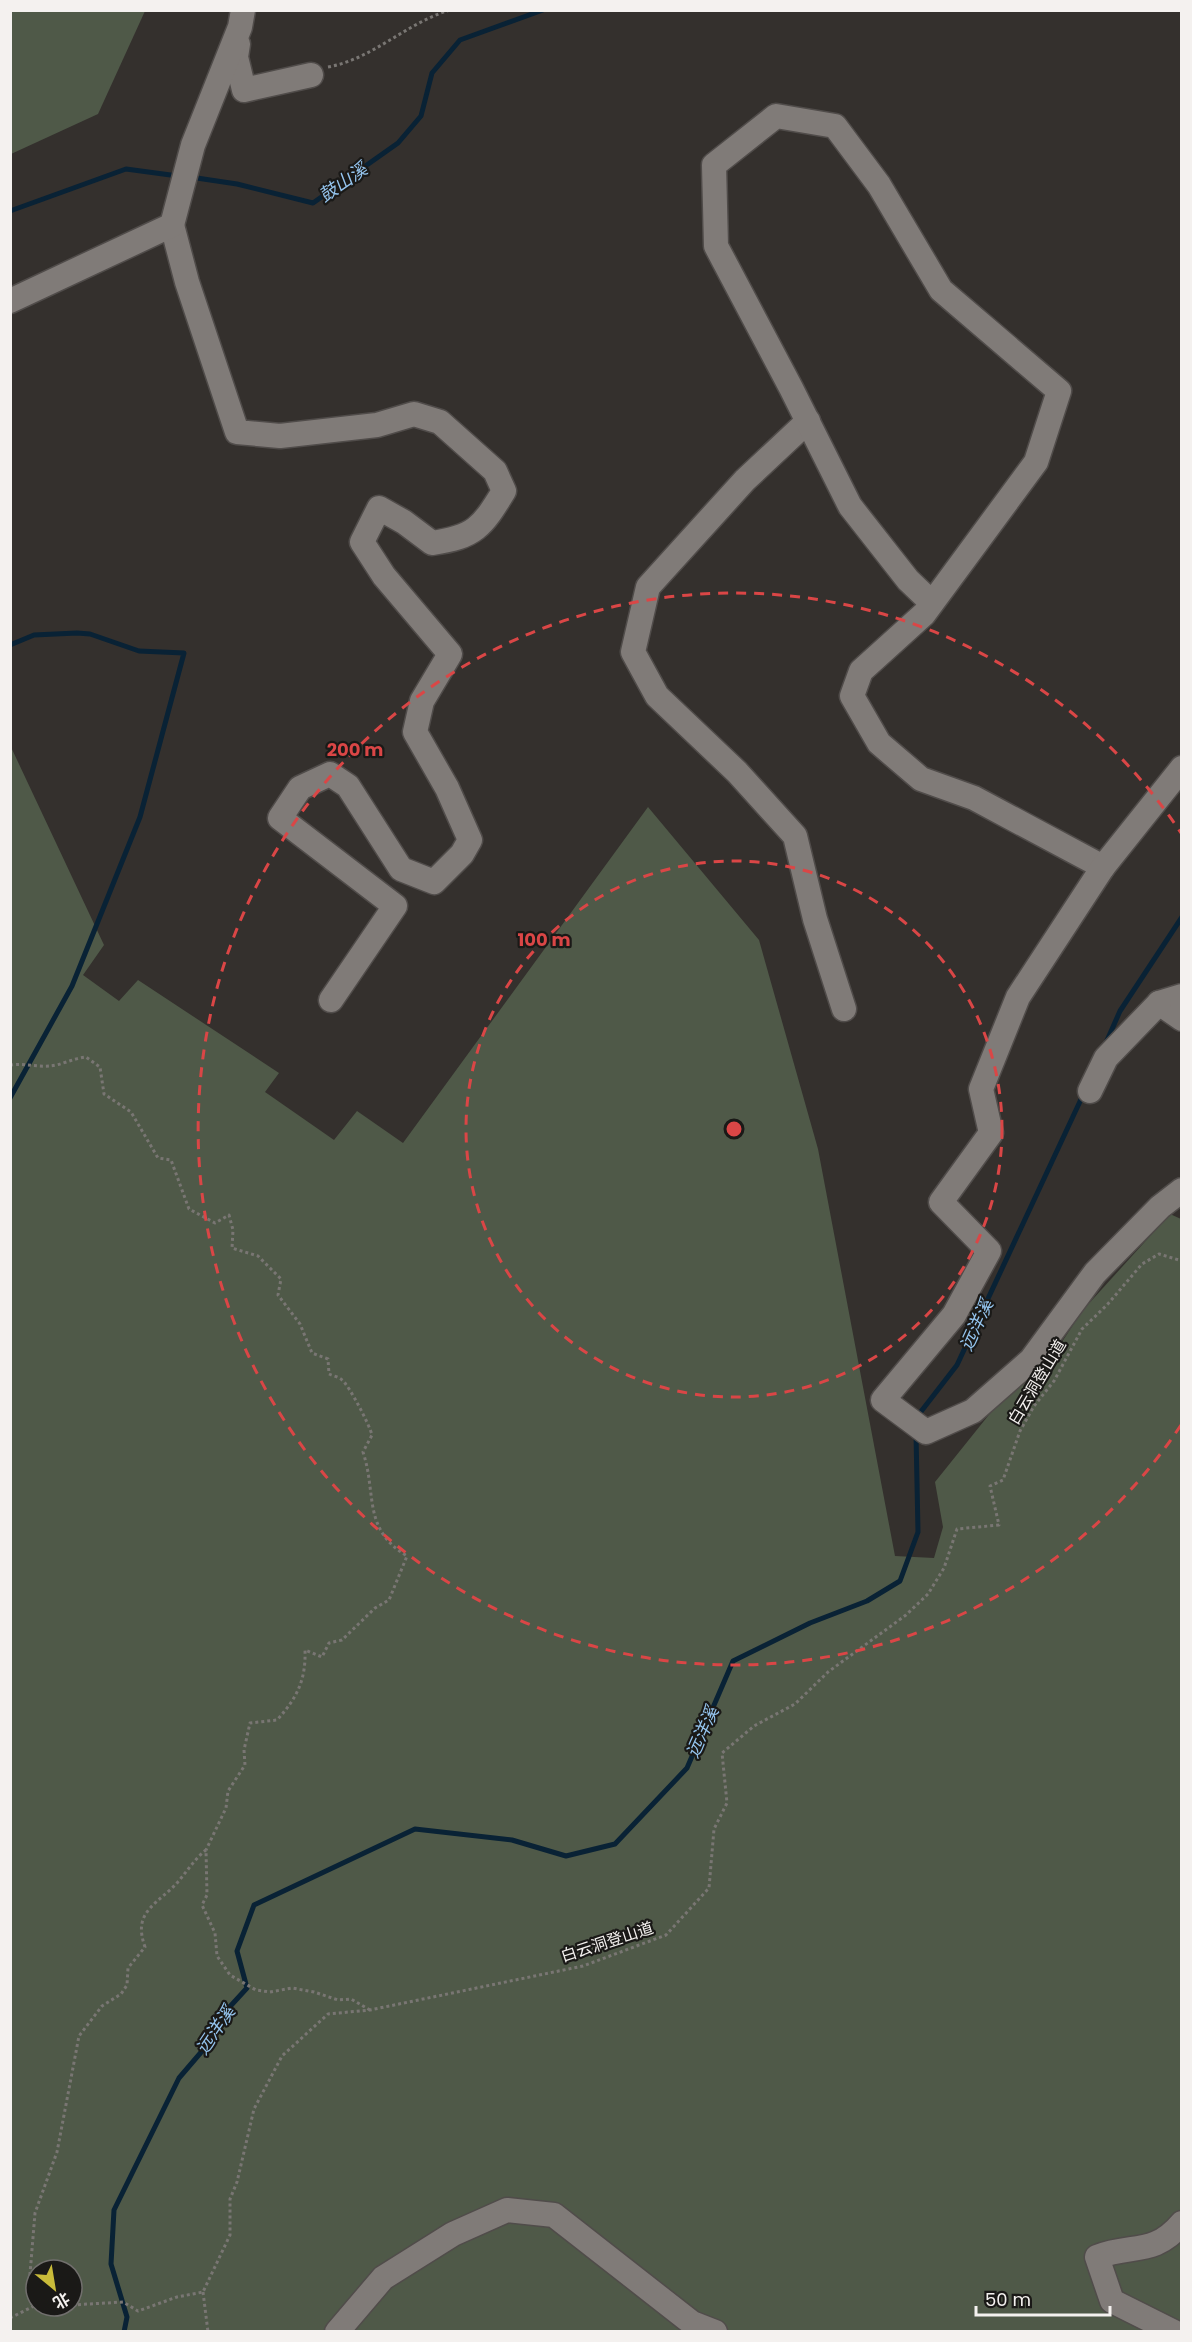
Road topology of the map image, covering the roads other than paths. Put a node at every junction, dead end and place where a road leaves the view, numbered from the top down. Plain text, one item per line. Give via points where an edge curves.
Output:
1 (241, 19) edge
2 (311, 75) road end
3 (172, 225) junction
4 (10, 301) edge
5 (808, 421) junction
6 (932, 603) junction
7 (1182, 768) edge
8 (1102, 867) junction
9 (331, 1000) dead end
10 (1170, 1000) edge
11 (844, 1009) dead end
12 (1182, 1019) edge
13 (1090, 1091) dead end
14 (1182, 1190) edge
15 (1182, 2223) edge
16 (338, 2331) edge
17 (715, 2331) edge
18 (1174, 2331) edge

1 - 2 street via 236,57 244,90
1 - 3 street via 193,144
3 - 4 street
3 - 9 street via 237,432 280,436 377,425 414,414 440,422 495,471 504,490 485,522 459,539 432,543 379,508 362,542 384,576 450,654 422,701 415,732 447,788 470,840 462,854 434,882 401,869 348,786 330,774 300,788 280,818 395,906
5 - 6 street via 850,506 908,580
5 - 6 street via 716,246 714,165 776,116 835,126 879,185 941,290 1059,391 1036,462
5 - 11 street via 745,480 648,587 633,652 657,696 737,772 795,836 814,919
6 - 8 street via 861,671 852,696 879,743 921,779 974,798
7 - 8 street
8 - 14 street via 1018,997 981,1089 992,1133 941,1202 989,1251 954,1315 883,1400 926,1432 973,1411 1031,1360 1095,1273
10 - 12 street
10 - 13 street via 1106,1058
15 - 18 street via 1169,2238 1140,2250 1113,2250 1097,2257 1112,2301
16 - 17 street via 382,2278 453,2234 507,2210 554,2215 692,2323

